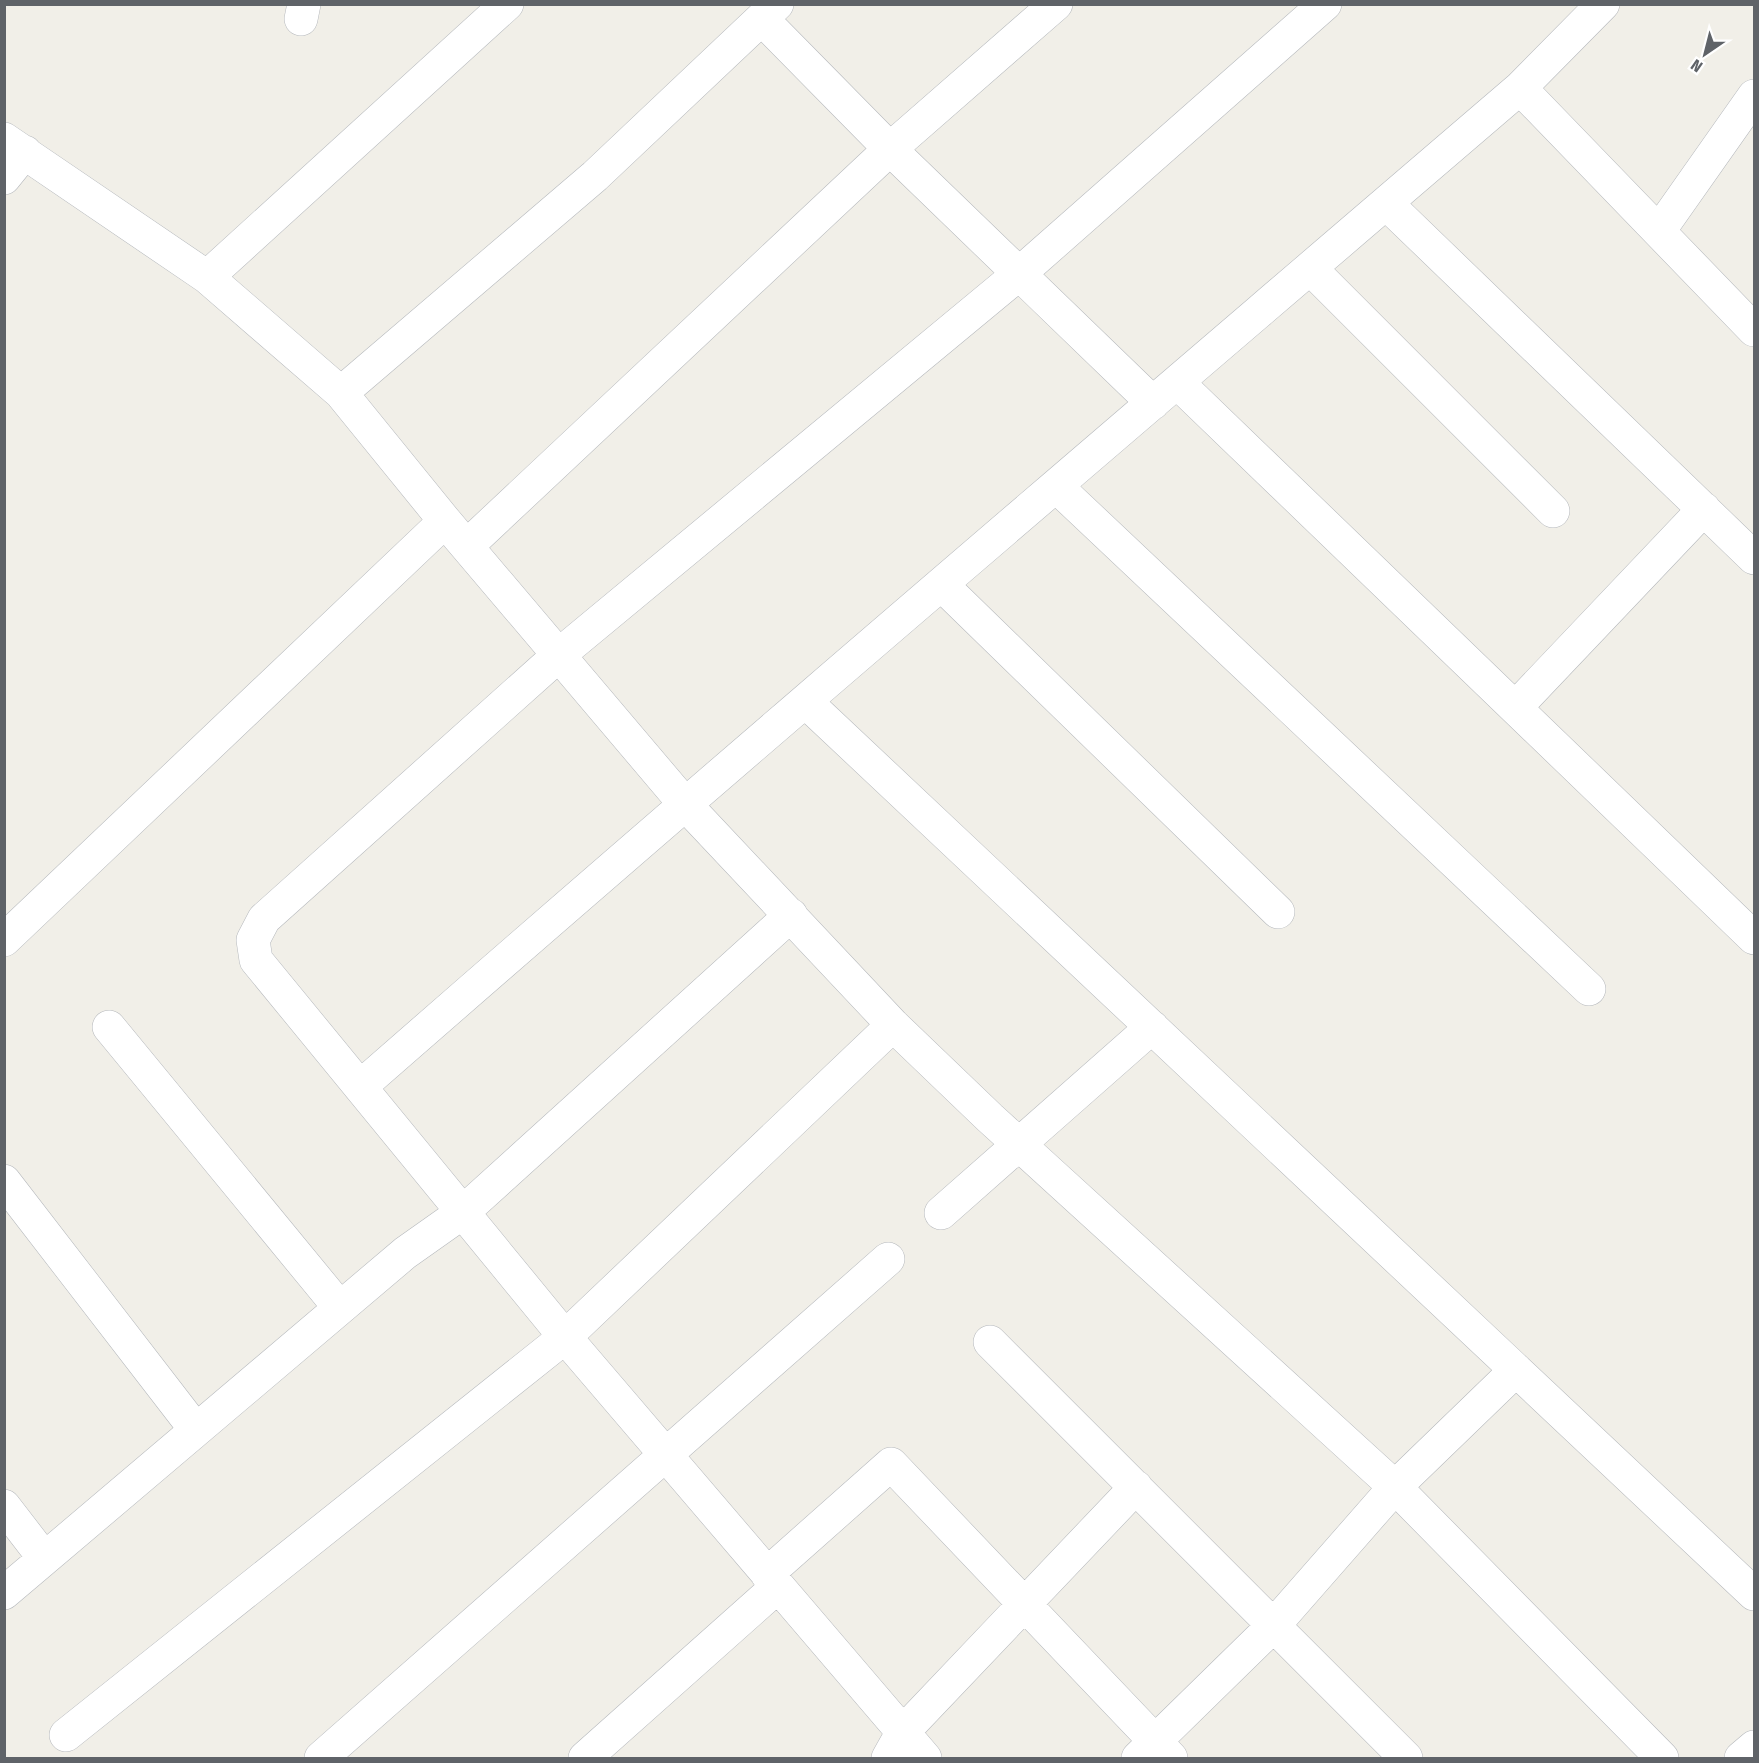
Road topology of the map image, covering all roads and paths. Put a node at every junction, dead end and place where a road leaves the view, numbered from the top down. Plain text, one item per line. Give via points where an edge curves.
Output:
1 (507, 4) edge
2 (1056, 4) edge
3 (1325, 4) edge
4 (1603, 4) edge
5 (769, 12) edge
6 (1520, 88) junction
7 (1755, 96) edge
8 (15, 146) edge
9 (890, 149) junction
10 (4, 178) edge
11 (1386, 203) junction
12 (1659, 231) junction
13 (1310, 268) junction
14 (1020, 273) junction
15 (207, 277) junction
16 (1755, 330) edge
17 (1165, 392) junction
18 (341, 393) junction
19 (1056, 486) junction
20 (1704, 509) junction
21 (1553, 511) dead end
22 (445, 521) junction
23 (468, 545) junction
24 (1755, 558) edge
25 (942, 585) junction
26 (560, 654) junction
27 (806, 702) junction
28 (1516, 707) junction
29 (684, 803) junction
30 (1278, 912) dead end
31 (791, 915) junction
32 (1754, 935) edge
33 (4, 940) edge
34 (1589, 989) dead end
35 (893, 1025) junction
36 (109, 1027) dead end
37 (1152, 1027) junction
38 (360, 1087) junction
39 (1018, 1144) junction
40 (4, 1181) edge
41 (463, 1212) junction
42 (941, 1213) dead end
43 (888, 1260) dead end
44 (340, 1308) junction
45 (565, 1337) junction
46 (990, 1341) dead end
47 (1516, 1370) junction
48 (196, 1430) junction
49 (666, 1455) junction
50 (1136, 1487) junction
51 (1395, 1487) junction
52 (4, 1506) edge
53 (44, 1558) junction
54 (772, 1581) junction
55 (4, 1593) edge
56 (1755, 1594) edge
57 (1022, 1604) junction
58 (1274, 1625) junction
59 (66, 1735) dead end
60 (895, 1746) edge
61 (1755, 1747) edge
62 (1154, 1753) edge
63 (321, 1758) edge
64 (585, 1758) edge
65 (925, 1758) edge
66 (1406, 1758) edge
67 (1662, 1758) edge
68 (1741, 1758) edge

1 - 15 street
2 - 9 street
3 - 14 street
4 - 6 street
5 - 9 street
5 - 18 street via 595,177
6 - 11 street
6 - 12 street
7 - 12 street
8 - 10 street
8 - 15 street
9 - 14 street
9 - 23 street
11 - 13 street
11 - 20 street
12 - 16 street
13 - 17 street
13 - 21 street
14 - 17 street
14 - 26 street
15 - 18 street
17 - 19 street
17 - 28 street
18 - 22 street
19 - 25 street
19 - 34 street
20 - 24 street
20 - 28 street
22 - 23 street
22 - 33 street
23 - 26 street
25 - 27 street
25 - 30 street
26 - 29 street
26 - 38 street via 264,919 254,940 256,960
27 - 29 street
27 - 37 street
28 - 32 street
29 - 31 street
29 - 38 street
31 - 35 street
31 - 41 street
35 - 39 street
35 - 45 street
36 - 44 street
37 - 39 street
37 - 47 street
38 - 41 street
39 - 42 street
39 - 51 street
40 - 48 street
41 - 44 street via 405,1253
41 - 45 street
43 - 49 street
44 - 48 street
45 - 49 street
45 - 59 street
46 - 50 street
47 - 51 street
47 - 56 street
48 - 53 street
49 - 54 street
49 - 63 street
50 - 57 street
50 - 58 street
51 - 58 street
51 - 67 street
52 - 53 street
53 - 55 street
54 - 57 street via 891,1464
54 - 60 street
54 - 64 street
57 - 60 street
57 - 62 street
58 - 62 street
58 - 66 street
60 - 65 street
61 - 68 street

